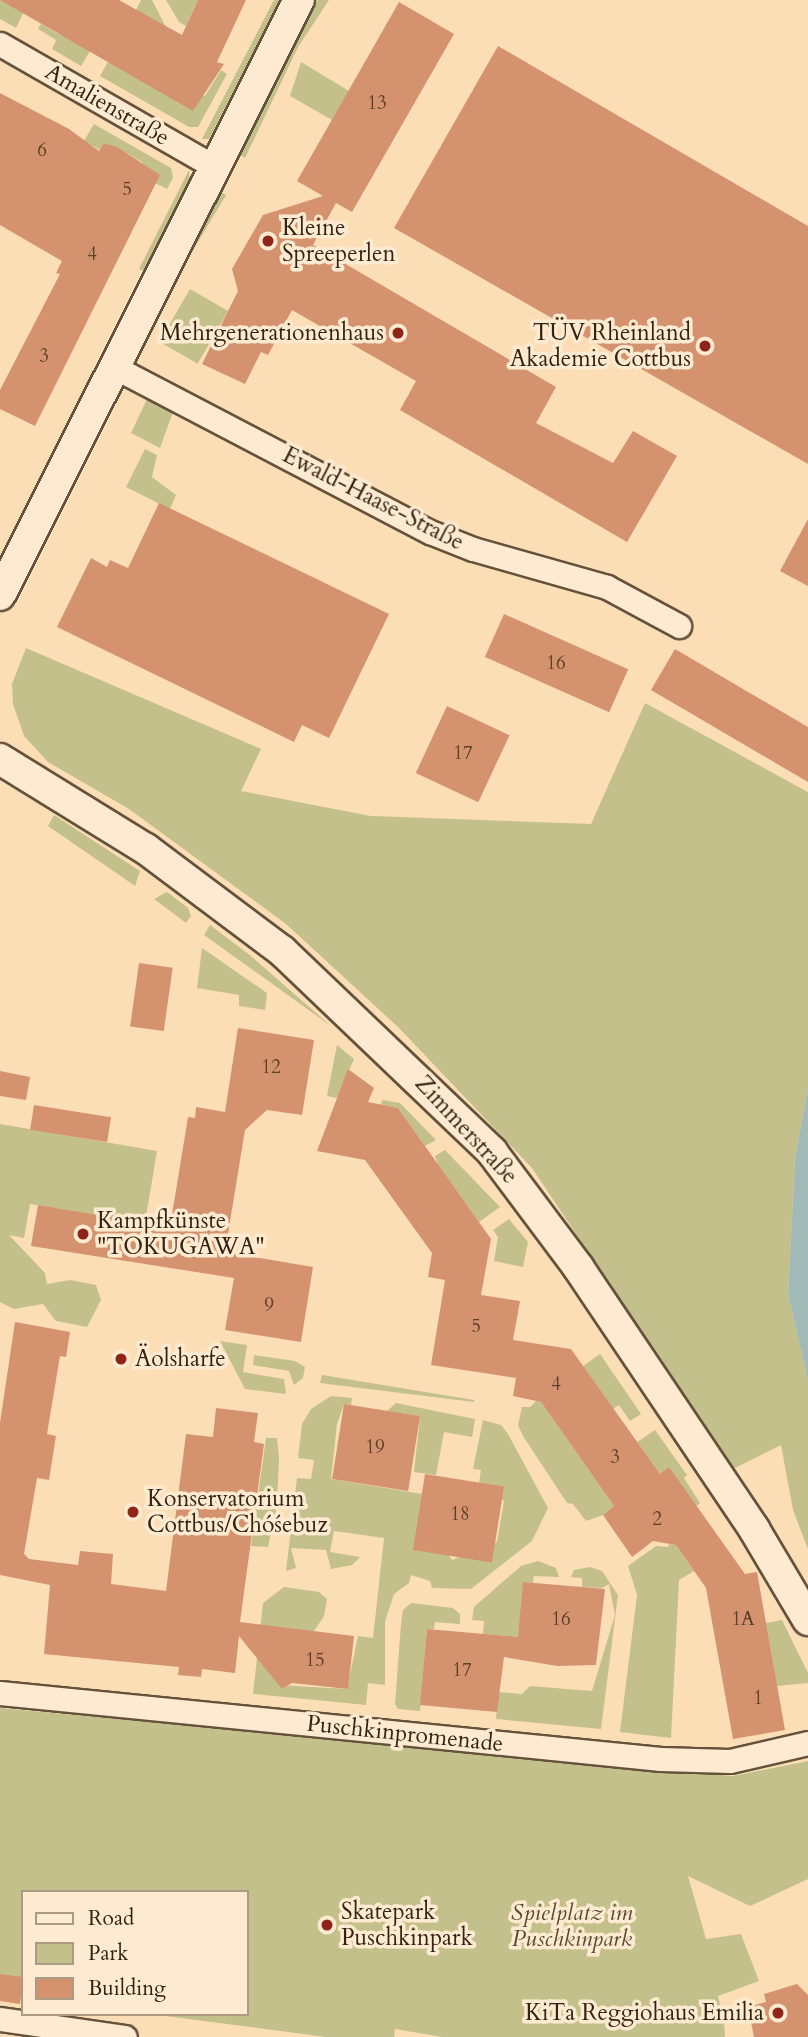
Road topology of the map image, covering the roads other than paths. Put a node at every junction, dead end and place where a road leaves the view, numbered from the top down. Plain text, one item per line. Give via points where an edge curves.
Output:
1 (299, 0) edge
2 (0, 44) edge
3 (213, 166) junction
4 (114, 366) junction
5 (0, 594) edge
6 (679, 626) dead end
7 (0, 759) edge
8 (808, 1620) edge
9 (0, 1693) edge
10 (808, 1743) edge
11 (0, 2019) edge
12 (125, 2037) edge

1 - 3 street
2 - 3 street, Amalienstraße
3 - 4 street
4 - 5 street
4 - 6 street, Ewald-Haase-Straße via 430,532 607,587
7 - 8 street, Zimmerstraße via 155,855 282,951 492,1152 578,1267 754,1530
9 - 10 street, Puschkinpromenade via 661,1759 730,1761
11 - 12 street

